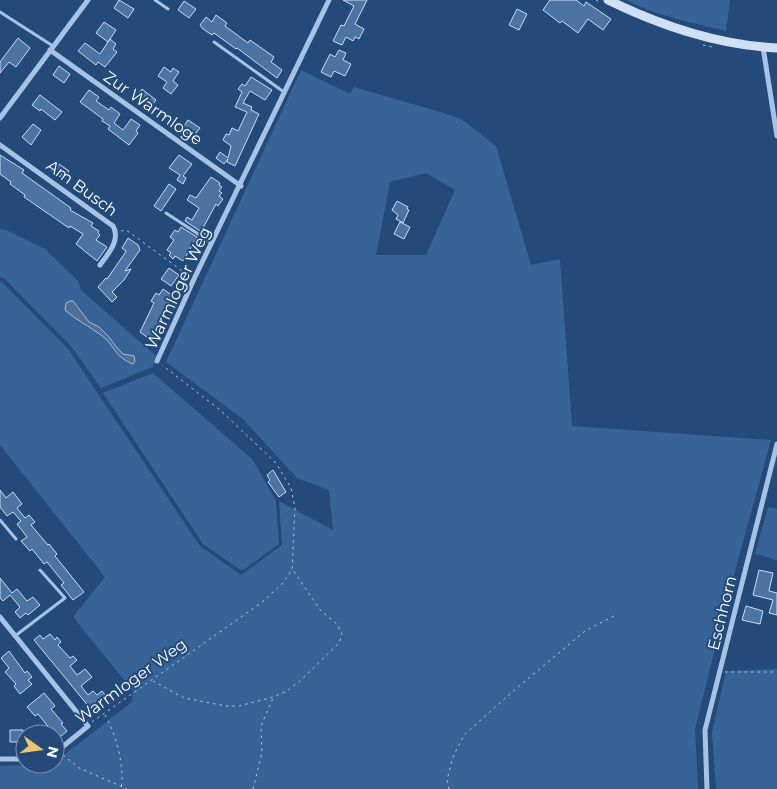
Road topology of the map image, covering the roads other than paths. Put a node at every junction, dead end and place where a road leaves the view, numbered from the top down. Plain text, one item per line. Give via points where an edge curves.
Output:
1 (88, 0) edge
2 (155, 0) edge
3 (329, 0) edge
4 (608, 0) edge
5 (168, 9) dead end
6 (0, 12) edge
7 (214, 42) dead end
8 (763, 47) junction
9 (52, 48) junction
10 (777, 48) edge
11 (284, 92) junction
12 (0, 118) edge
13 (777, 136) edge
14 (0, 145) edge
15 (241, 186) junction
16 (166, 213) dead end
17 (212, 243) junction
18 (100, 265) dead end
19 (157, 361) road end
20 (777, 444) edge
21 (0, 520) edge
22 (16, 539) dead end
23 (40, 570) dead end
24 (0, 617) edge
25 (16, 636) junction
26 (65, 745) edge
27 (0, 759) edge
28 (15, 759) edge
29 (707, 789) edge

1 - 9 street
2 - 5 lane
3 - 11 street, Warmloger Weg
4 - 8 main road via 677,29
6 - 9 lane
7 - 11 lane
8 - 10 main road
8 - 13 street
9 - 12 street
9 - 15 street, Zur Warmloge
11 - 15 street, Warmloger Weg
14 - 18 street, Am Busch via 114,226 114,245
15 - 17 street, Warmloger Weg
16 - 17 lane
17 - 19 street, Warmloger Weg
20 - 29 street, Eschhorn via 705,730
21 - 22 lane
23 - 25 lane via 65,598
24 - 25 street
25 - 26 street, Warmloger Weg via 88,726
27 - 28 street

